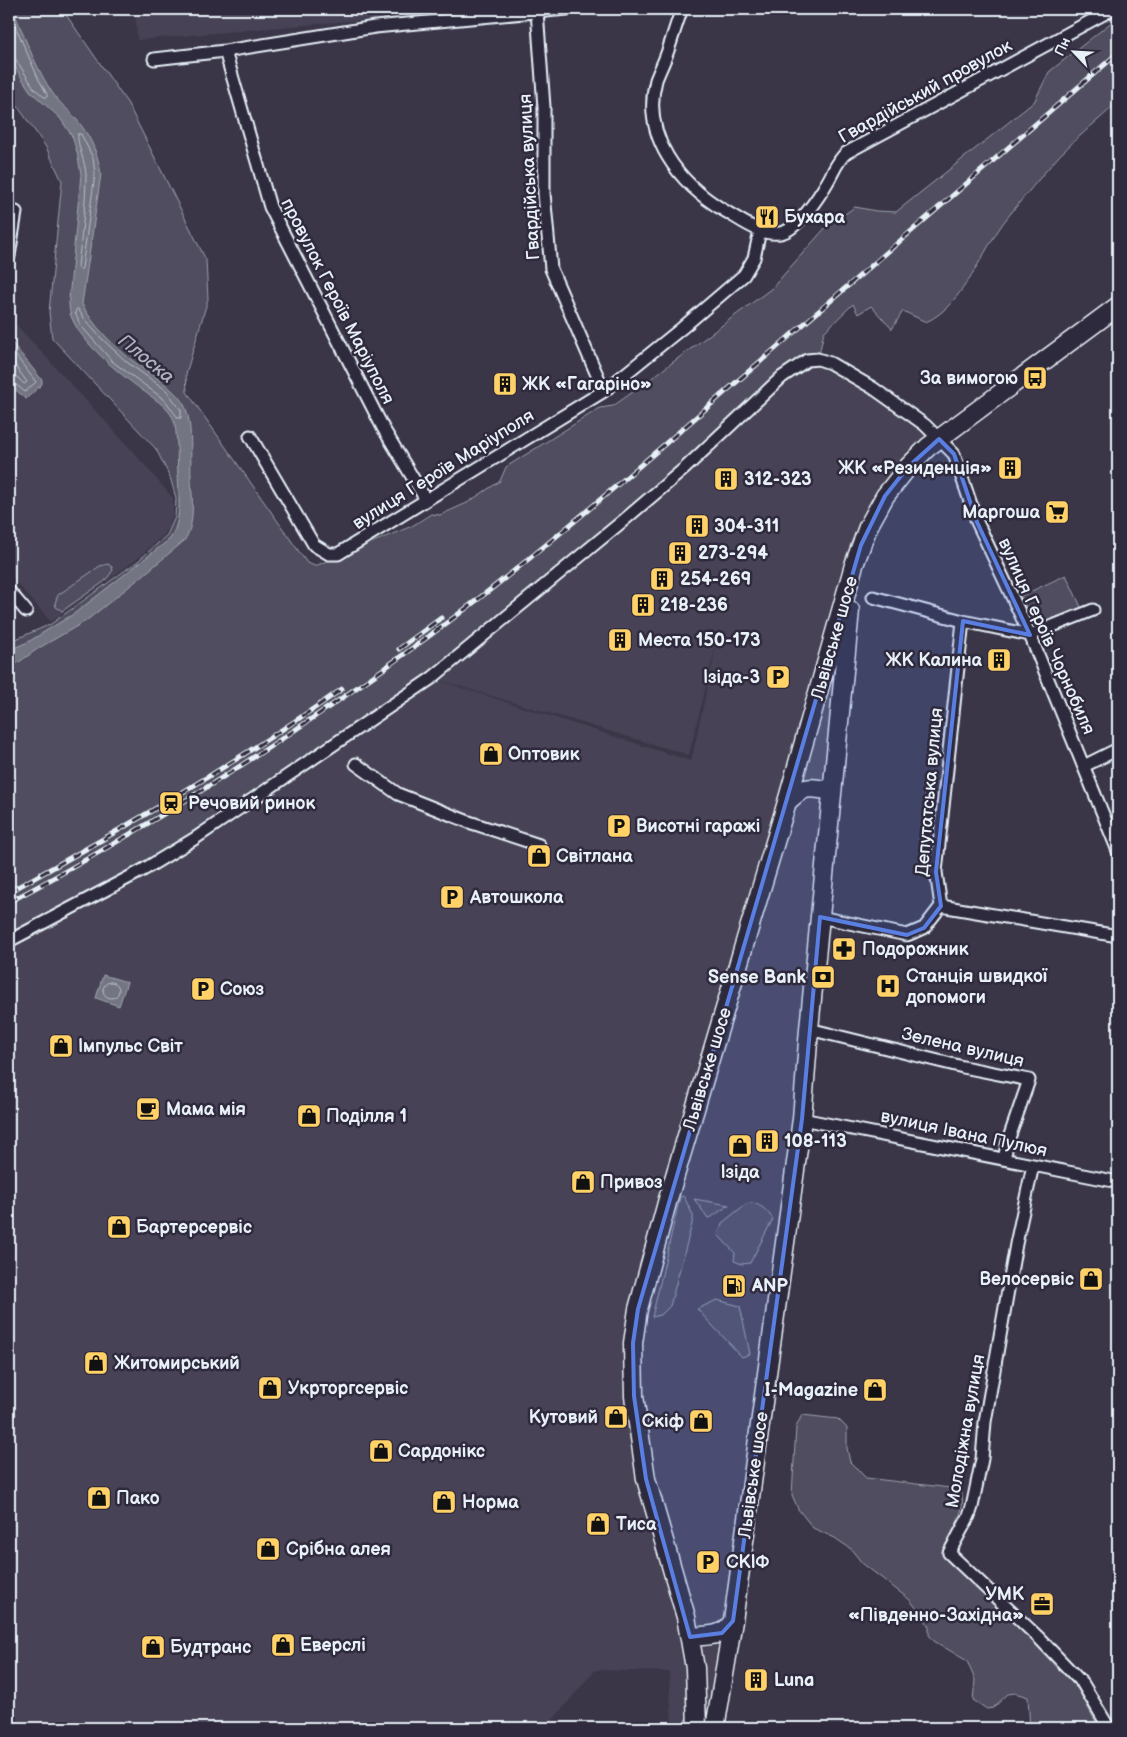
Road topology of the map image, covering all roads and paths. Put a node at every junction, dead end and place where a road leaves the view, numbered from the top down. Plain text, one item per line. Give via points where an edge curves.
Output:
1 (567, 9) edge
2 (682, 9) edge
3 (1113, 9) edge
4 (538, 12) junction
5 (225, 51) junction
6 (154, 59) dead end
7 (16, 212) dead end
8 (760, 231) junction
9 (9, 256) edge
10 (1118, 306) edge
11 (604, 391) junction
12 (250, 436) dead end
13 (938, 439) junction
14 (426, 500) junction
15 (854, 566) junction
16 (9, 591) edge
17 (873, 597) dead end
18 (1093, 610) dead end
19 (26, 611) dead end
20 (963, 621) junction
21 (1030, 635) junction
22 (1118, 749) edge
23 (356, 764) dead end
24 (1084, 766) junction
25 (832, 791) junction
26 (787, 802) junction
27 (539, 845) dead end
28 (1118, 851) edge
29 (941, 906) junction
30 (820, 917) junction
31 (1118, 936) edge
32 (9, 941) edge
33 (809, 1029) junction
34 (802, 1119) junction
35 (1004, 1159) junction
36 (1033, 1165) junction
37 (1118, 1182) edge
38 (733, 1621) junction
39 (690, 1637) junction
40 (697, 1728) edge
41 (715, 1728) edge
42 (1109, 1728) edge

1 - 4 street
2 - 8 street via 656,82 652,108 655,129 668,158 683,176 721,208
3 - 8 street, Гвардійський провулок via 846,153 837,162 821,193 791,228 781,233
4 - 5 street via 375,27
4 - 11 street, Гвардійська вулиця via 544,107 544,192 551,269
5 - 6 street
5 - 14 street, провулок Героїв Маріуполя via 270,207 383,428
7 - 9 street
8 - 11 street, вулиця Героїв Маріуполя via 754,258 744,275
10 - 13 main road
11 - 14 street, вулиця Героїв Маріуполя
12 - 14 street, вулиця Героїв Маріуполя via 314,545 329,554 338,554
13 - 15 main road via 908,467 885,496 868,527
13 - 21 street, вулиця Героїв Чорнобиля via 954,454 977,522
13 - 32 street, вулиця Героїв Чорнобиля via 901,408 852,375 818,359 807,360 782,377 624,520 432,678 194,839 143,870
15 - 25 main road, Львівське шосе
15 - 26 main road, Львівське шосе
16 - 19 street
17 - 20 street
18 - 21 street
20 - 21 street
20 - 29 street, Депутатська вулиця via 936,872
21 - 24 street, вулиця Героїв Чорнобиля
22 - 24 street
23 - 27 street via 398,794
24 - 28 street, вулиця Героїв Чорнобиля
25 - 26 main road via 802,789
25 - 30 main road, Львівське шосе
26 - 39 main road, Львівське шосе via 668,1199 638,1309 633,1343 634,1396 646,1479
29 - 30 street via 924,928 907,935
29 - 31 street
30 - 33 main road, Львівське шосе
33 - 34 main road, Львівське шосе
33 - 35 street, Зелена вулиця via 1029,1080
34 - 35 street, вулиця Івана Пулюя
34 - 38 main road, Львівське шосе
35 - 36 street, вулиця Івана Пулюя
36 - 37 street, вулиця Івана Пулюя
36 - 42 street, Молодіжна вулиця via 1016,1244 972,1507 949,1553 1083,1684
38 - 39 main road via 722,1633
38 - 41 main road, Львівське шосе
39 - 40 main road, Львівське шосе via 695,1668

